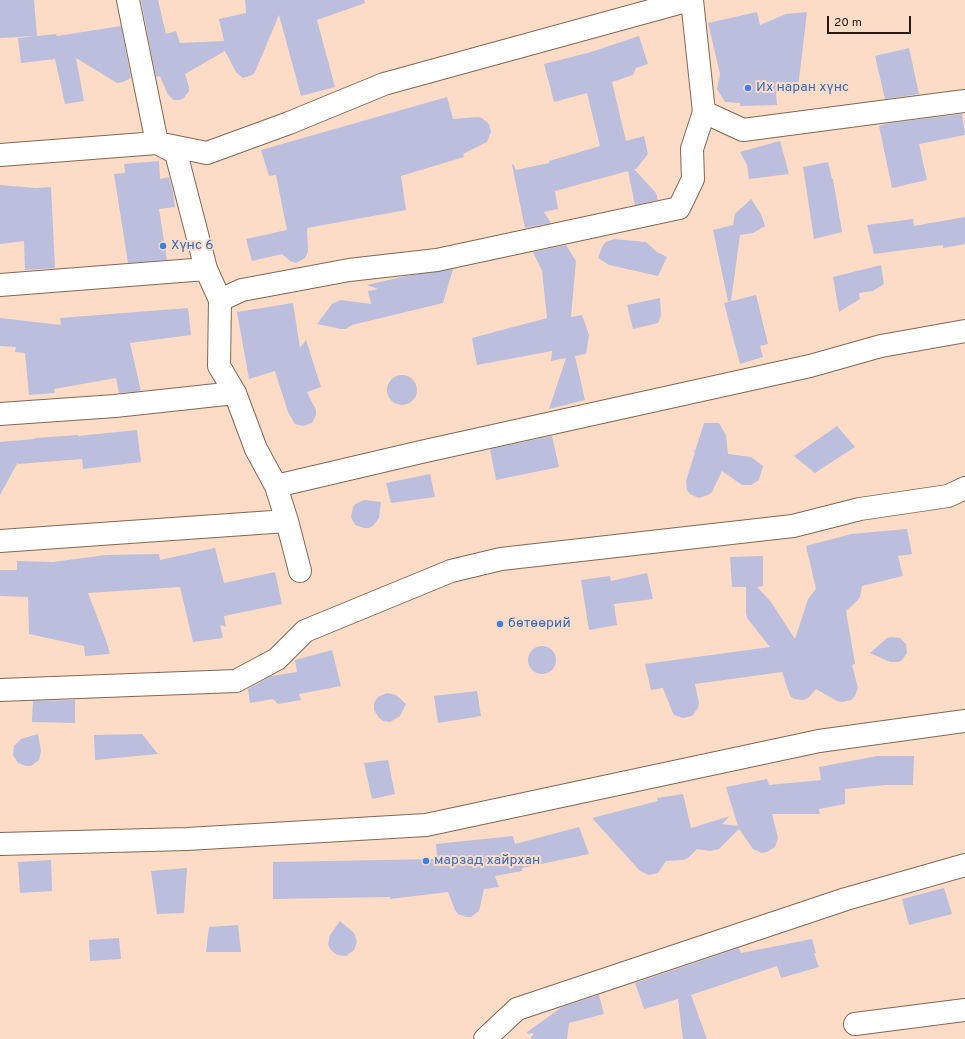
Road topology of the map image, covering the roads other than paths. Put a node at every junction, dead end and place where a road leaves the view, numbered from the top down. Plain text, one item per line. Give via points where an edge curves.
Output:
1 (128, 0) edge
2 (691, 0) edge
3 (965, 101) edge
4 (704, 112) junction
5 (157, 143) junction
6 (0, 155) edge
7 (206, 269) junction
8 (0, 285) edge
9 (220, 300) junction
10 (965, 331) edge
11 (235, 393) junction
12 (0, 414) edge
13 (276, 486) junction
14 (965, 488) edge
15 (287, 521) junction
16 (0, 541) edge
17 (300, 571) dead end
18 (0, 690) edge
19 (965, 721) edge
20 (0, 844) edge
21 (965, 865) edge
22 (965, 1010) edge
23 (855, 1024) dead end
24 (485, 1039) edge

1 - 5 street
2 - 4 street
2 - 5 street via 384,84 207,153
3 - 4 street via 743,130
4 - 9 street via 692,149 693,179 679,208 438,260 349,270 242,290
5 - 6 street
5 - 7 street via 176,153
7 - 8 street
7 - 9 street
9 - 11 street via 219,366
10 - 13 street via 881,346 802,368
11 - 12 street via 115,406
11 - 13 street via 256,448
13 - 15 street
14 - 18 street via 948,496 860,509 793,526 501,559 451,571 305,631 277,659 236,681
15 - 16 street
15 - 17 street
19 - 20 street via 819,741 426,825 187,839
21 - 24 street via 846,899 517,1009
22 - 23 street

